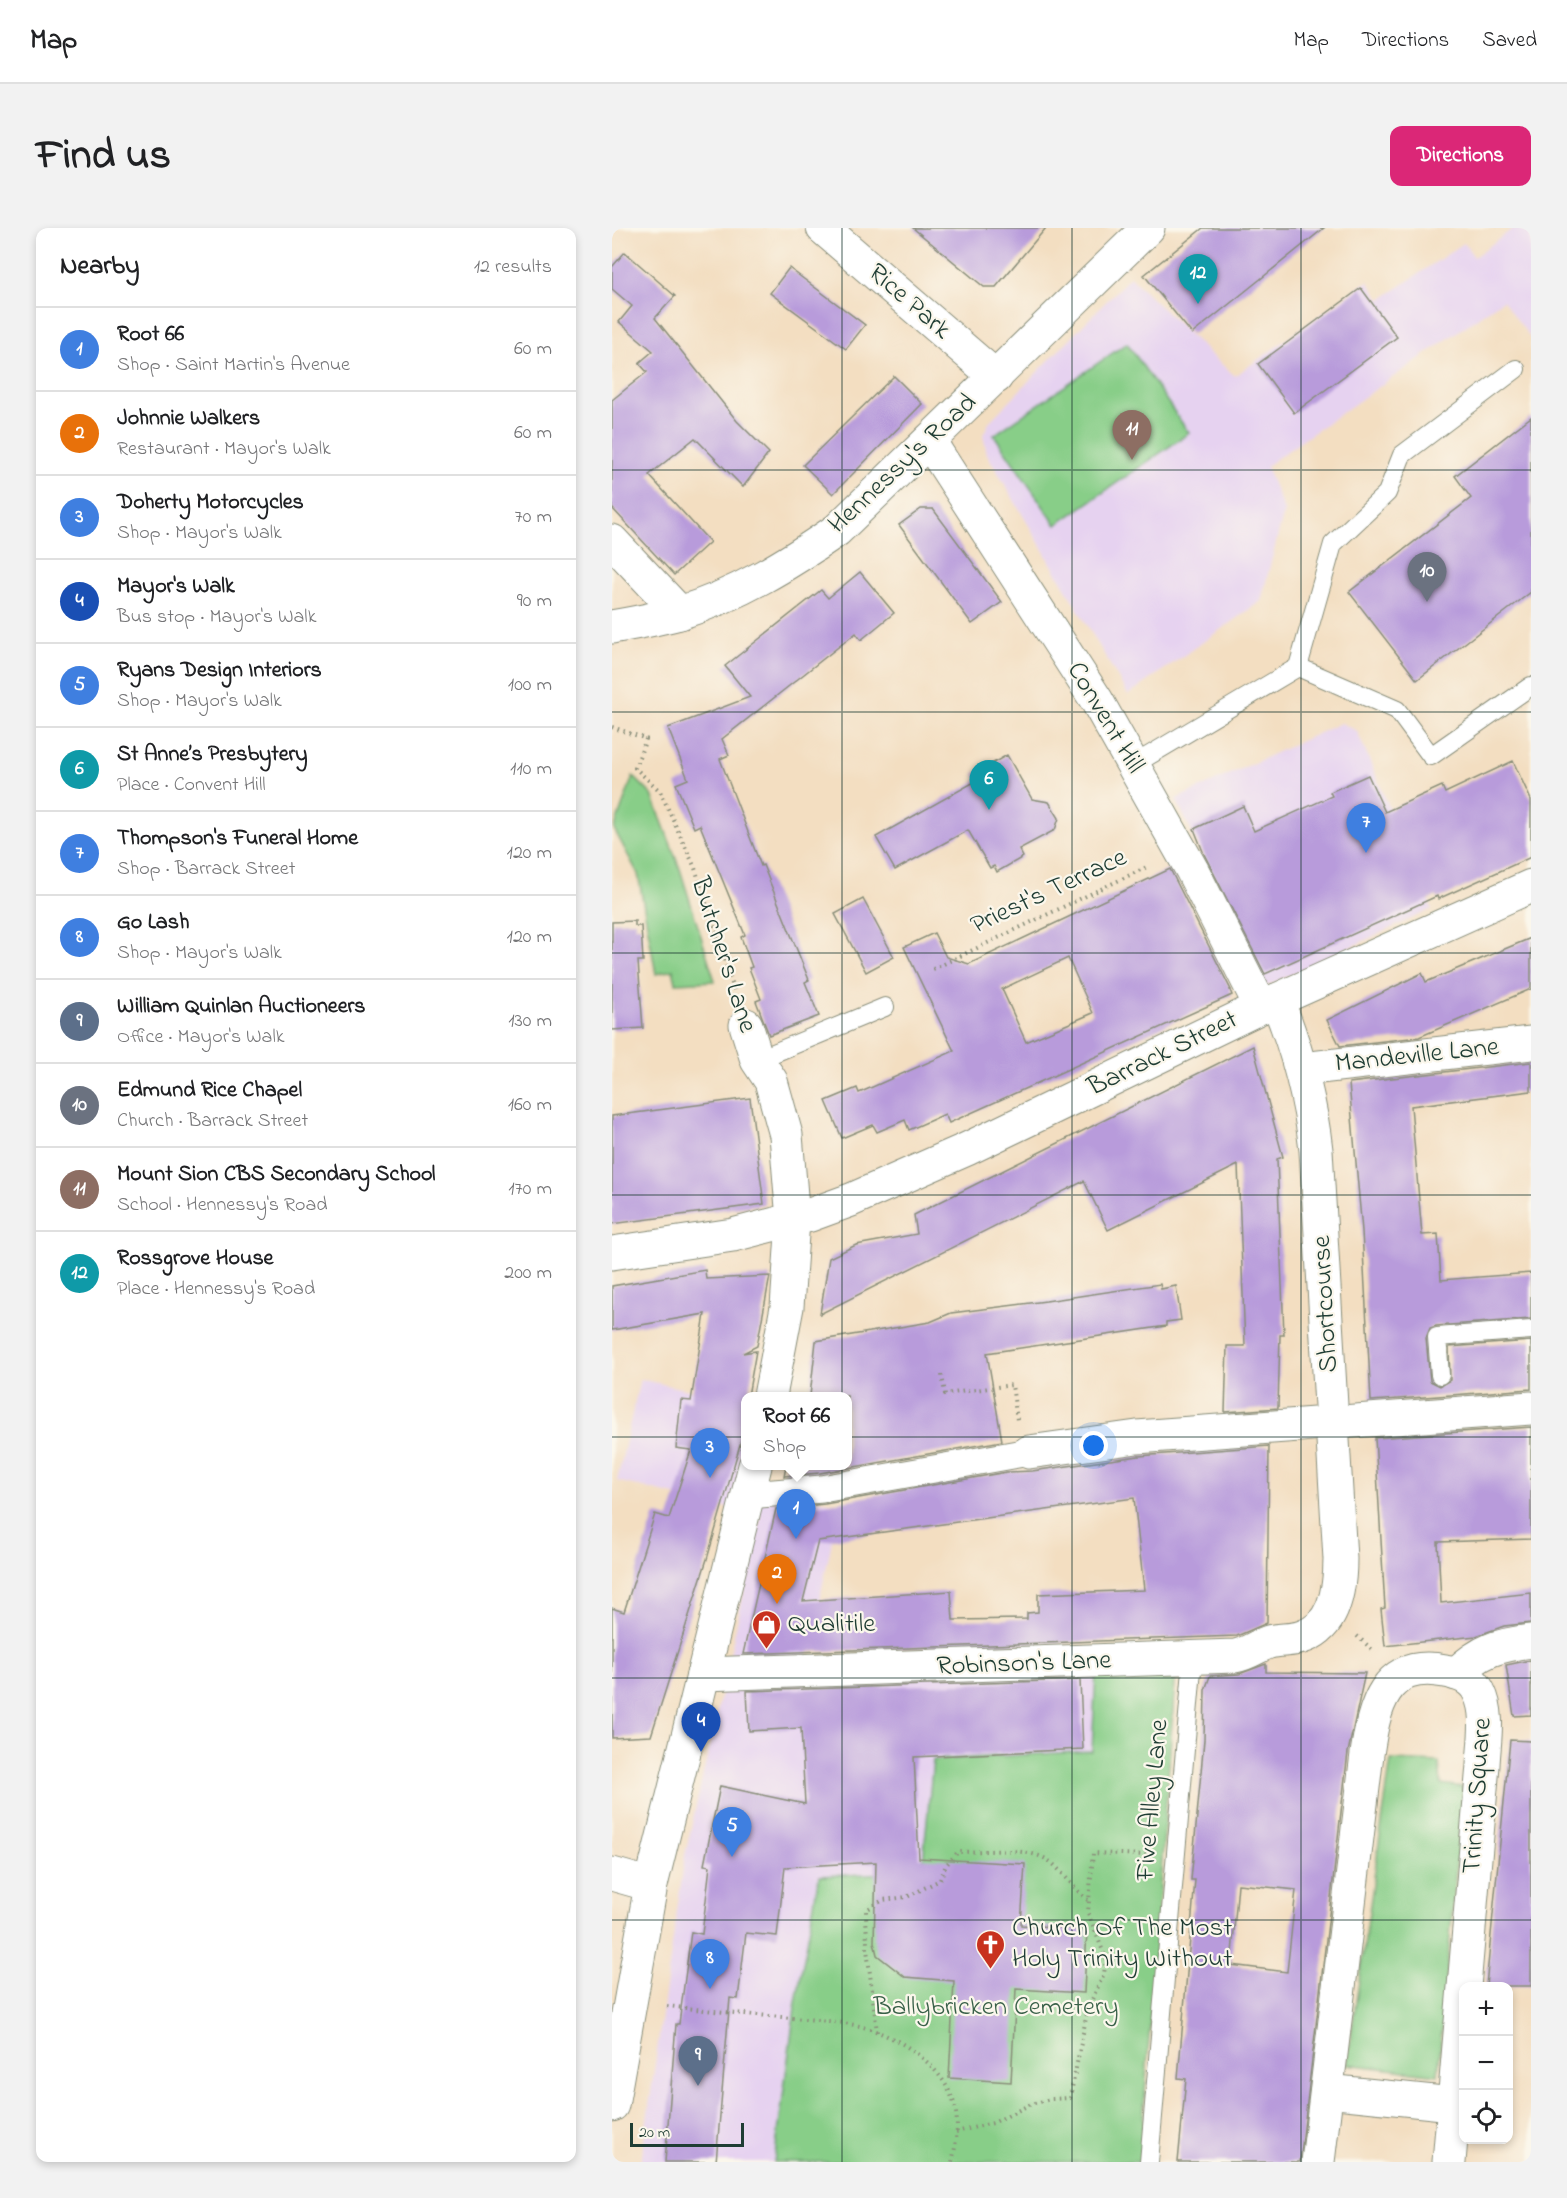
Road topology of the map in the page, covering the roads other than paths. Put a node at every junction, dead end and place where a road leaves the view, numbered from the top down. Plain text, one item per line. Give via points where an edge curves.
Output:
1 (823, 228) edge
2 (1148, 228) edge
3 (1516, 369) dead end
4 (996, 377) junction
5 (929, 441) junction
6 (612, 541) edge
7 (680, 612) junction
8 (612, 627) edge
9 (1298, 667) junction
10 (1531, 686) edge
11 (1133, 765) junction
12 (1531, 886) edge
13 (1269, 1004) junction
14 (885, 1007) dead end
15 (746, 1025) road end
16 (1531, 1042) edge
17 (757, 1060) junction
18 (1302, 1069) junction
19 (793, 1220) junction
20 (612, 1253) edge
21 (1531, 1330) edge
22 (1440, 1375) dead end
23 (771, 1392) edge
24 (1531, 1408) edge
25 (1332, 1421) junction
26 (1025, 1452) joint
27 (752, 1480) edge
28 (1331, 1612) joint
29 (1531, 1641) edge
30 (1193, 1658) junction
31 (703, 1674) junction
32 (1456, 1674) junction
33 (612, 1874) edge
34 (651, 1885) junction
35 (1327, 2091) junction
36 (1453, 2104) junction
37 (612, 2105) edge
38 (1149, 2162) edge
39 (1318, 2162) edge
40 (1449, 2162) edge

1 - 4 street, Rice Park
2 - 4 street, Hennessy's Road
3 - 9 lane via 1402,455 1387,493 1334,544
4 - 5 street, Hennessy's Road
5 - 7 street, Hennessy's Road via 837,530 737,591
5 - 11 street, Convent Hill via 1097,701
6 - 7 street
7 - 8 street, Hennessy's Road
9 - 10 lane via 1398,710 1431,756
9 - 11 lane
11 - 13 street, Convent Hill
12 - 13 street, Barrack Street
13 - 18 street, Shortcourse
13 - 19 street, Barrack Street via 937,1162 851,1200
14 - 17 lane
15 - 17 street, Butcher's Lane
16 - 18 street, Mandeville Lane
17 - 19 street, Butcher's Lane via 771,1081 786,1135
18 - 25 street, Shortcourse via 1316,1150
19 - 20 street, Barrack Street via 733,1235
19 - 23 street, Butcher's Lane via 787,1307
21 - 22 lane via 1437,1337
24 - 25 street
25 - 26 street via 1137,1437
25 - 28 street, Shortcourse via 1340,1576
26 - 27 street via 822,1489
27 - 31 street
28 - 30 street, Robinson's Lane via 1314,1632 1304,1637 1269,1642 1246,1654
29 - 32 street via 1491,1649
30 - 31 street, Robinson's Lane
30 - 38 lane, Five Alley Lane
31 - 34 street
32 - 35 street, Trinity Square via 1429,1669 1401,1676 1392,1682 1377,1705
32 - 36 street, Trinity Square via 1478,1689 1485,1709 1485,1732
33 - 34 street
34 - 37 street
35 - 36 street
35 - 39 street
36 - 40 street, Trinity Square

